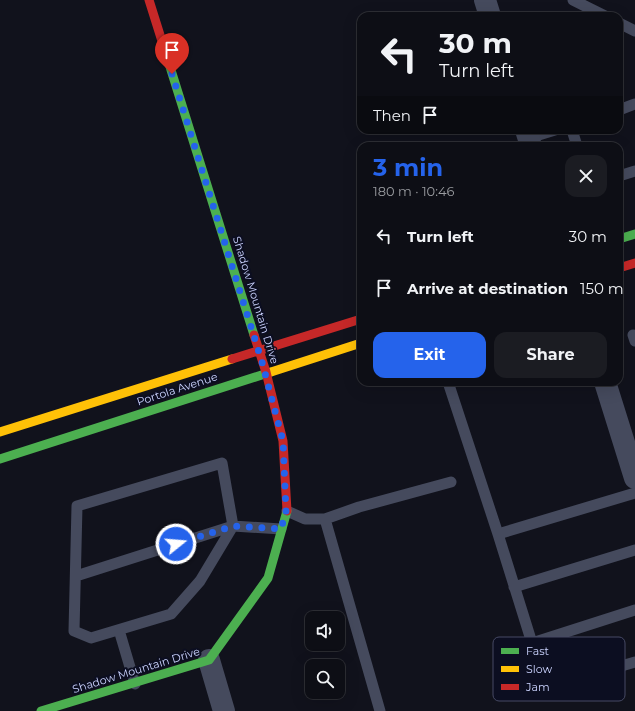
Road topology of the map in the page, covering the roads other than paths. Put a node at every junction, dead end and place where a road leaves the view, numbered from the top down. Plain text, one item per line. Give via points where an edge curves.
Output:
1 (149, 0) edge
2 (485, 0) edge
3 (573, 0) edge
4 (489, 12) edge
5 (597, 12) edge
6 (623, 25) edge
7 (635, 31) edge
8 (635, 104) edge
9 (623, 108) edge
10 (542, 134) edge
11 (529, 138) edge
12 (635, 171) edge
13 (623, 175) edge
14 (635, 234) edge
15 (623, 237) edge
16 (635, 263) edge
17 (623, 267) edge
18 (357, 320) edge
19 (357, 343) edge
20 (259, 351) junction
21 (266, 372) junction
22 (449, 386) edge
23 (607, 386) edge
24 (0, 432) edge
25 (0, 459) edge
26 (635, 478) edge
27 (451, 482) dead end
28 (635, 493) edge
29 (286, 511) junction
30 (325, 519) junction
31 (233, 526) junction
32 (281, 529) junction
33 (498, 534) junction
34 (635, 550) edge
35 (76, 576) junction
36 (514, 587) junction
37 (635, 610) edge
38 (119, 630) junction
39 (530, 637) edge
40 (551, 637) edge
41 (210, 660) junction
42 (635, 662) edge
43 (625, 665) edge
44 (135, 684) junction
45 (41, 711) edge
46 (224, 711) edge
47 (380, 711) edge

1 - 20 street, Shadow Mountain Drive
2 - 4 street
3 - 5 lane
6 - 7 lane
8 - 9 lane
10 - 11 lane
12 - 13 lane
14 - 15 street
16 - 17 street
18 - 20 street, Portola Avenue
19 - 21 street, Portola Avenue
20 - 21 street, Shadow Mountain Drive
20 - 24 street, Portola Avenue
21 - 25 street, Portola Avenue
21 - 29 street, Shadow Mountain Drive via 283,441
22 - 33 lane
23 - 26 street
27 - 30 lane
28 - 33 lane
29 - 30 lane via 306,519
29 - 32 street, Shadow Mountain Drive
30 - 47 lane
31 - 32 lane
31 - 35 lane
31 - 35 lane via 222,463 77,506
31 - 38 lane via 200,581 171,614
32 - 41 street, Shadow Mountain Drive via 268,578
33 - 36 lane
34 - 36 lane
35 - 38 lane via 74,631 91,638
36 - 39 lane
37 - 40 lane
38 - 44 lane
41 - 44 street, Shadow Mountain Drive
41 - 46 street
42 - 43 lane
44 - 45 street, Shadow Mountain Drive

